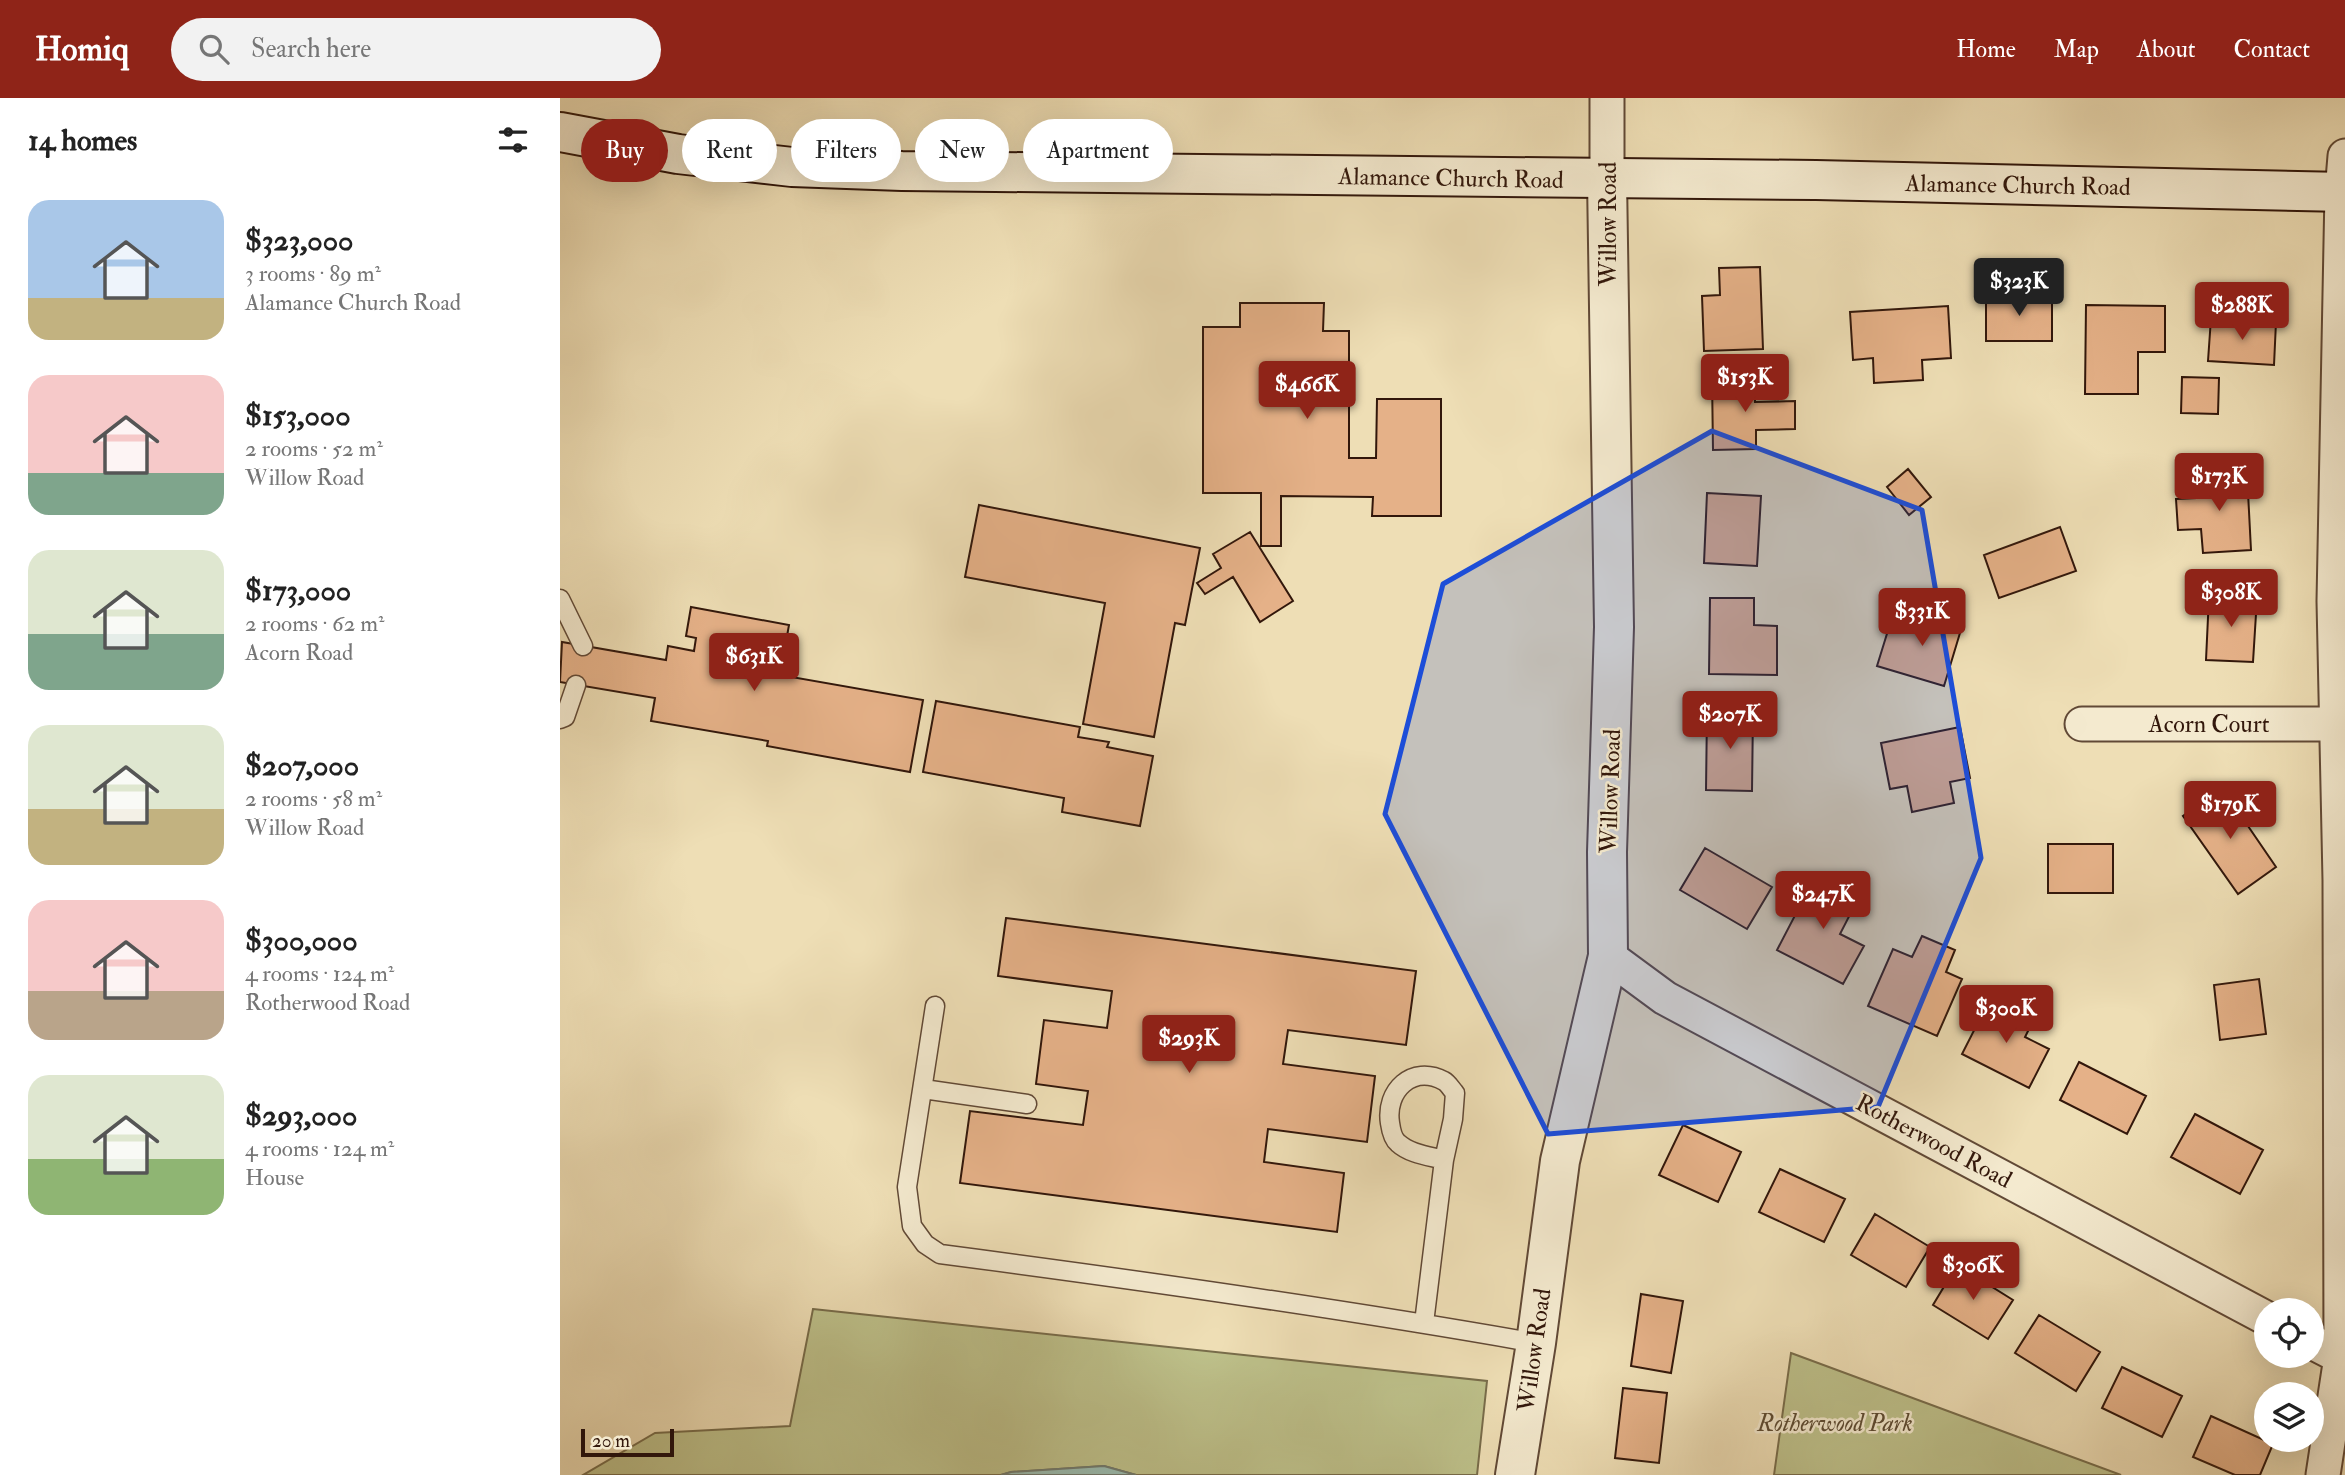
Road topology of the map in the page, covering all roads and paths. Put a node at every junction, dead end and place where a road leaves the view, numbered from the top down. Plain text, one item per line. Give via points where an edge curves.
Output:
1 (1607, 98) edge
2 (560, 132) edge
3 (1608, 179) junction
4 (2344, 180) edge
5 (560, 599) edge
6 (583, 646) dead end
7 (576, 685) dead end
8 (560, 719) edge
9 (2082, 724) dead end
10 (2336, 724) junction
11 (1608, 956) junction
12 (935, 1006) dead end
13 (923, 1089) junction
14 (1027, 1104) dead end
15 (1444, 1160) junction
16 (2254, 1312) edge
17 (1424, 1323) junction
18 (1536, 1343) junction
19 (2324, 1348) edge
20 (2343, 1358) edge
21 (1516, 1475) edge
22 (2323, 1475) edge

1 - 3 street, Willow Road
2 - 3 main road, Alamance Church Road via 792,167 902,172
3 - 4 main road, Alamance Church Road
3 - 11 main road, Willow Road via 1614,627
4 - 10 street via 2334,601
5 - 6 lane
7 - 8 lane via 565,717
9 - 10 street, Acorn Court
10 - 20 street
11 - 16 street, Rotherwood Road via 1665,998
11 - 18 main road, Willow Road via 1560,1161
12 - 13 lane
13 - 14 lane
13 - 17 lane via 907,1187 912,1226 925,1244 940,1254
15 - 15 lane via 1455,1093 1445,1081 1409,1078 1395,1091 1388,1112 1390,1128 1396,1142 1412,1152
15 - 17 lane
17 - 18 lane
18 - 21 main road, Willow Road
19 - 20 street
20 - 22 street

